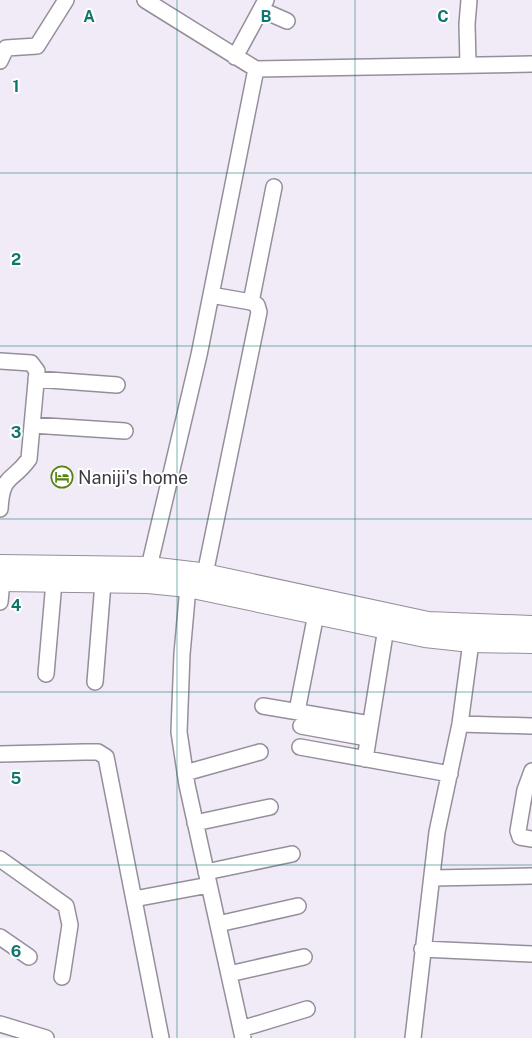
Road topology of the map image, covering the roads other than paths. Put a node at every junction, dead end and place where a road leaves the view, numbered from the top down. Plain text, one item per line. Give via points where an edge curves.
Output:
1 (66, 0) edge
2 (145, 0) edge
3 (469, 0) edge
4 (262, 4) edge
5 (287, 21) dead end
6 (236, 57) junction
7 (0, 61) edge
8 (468, 64) junction
9 (532, 64) edge
10 (256, 69) junction
11 (274, 187) dead end
12 (210, 295) junction
13 (251, 302) junction
14 (0, 361) edge
15 (36, 378) junction
16 (118, 385) dead end
17 (32, 425) junction
18 (124, 431) dead end
19 (0, 470) edge
20 (17, 471) junction
21 (0, 509) edge
22 (205, 574) junction
23 (149, 575) junction
24 (1, 576) edge
25 (54, 582) junction
26 (103, 583) junction
27 (188, 587) junction
28 (0, 602) edge
29 (316, 614) junction
30 (532, 626) edge
31 (386, 628) junction
32 (475, 633) junction
33 (532, 643) edge
34 (46, 674) dead end
35 (95, 682) dead end
36 (263, 706) dead end
37 (299, 719) junction
38 (460, 724) junction
39 (532, 726) edge
40 (369, 731) junction
41 (300, 747) dead end
42 (260, 752) dead end
43 (0, 754) edge
44 (365, 759) junction
45 (532, 771) edge
46 (185, 772) junction
47 (450, 774) junction
48 (270, 807) dead end
49 (195, 823) junction
50 (532, 839) edge
51 (292, 854) dead end
52 (0, 859) edge
53 (532, 876) edge
54 (207, 878) junction
55 (432, 878) junction
56 (134, 899) junction
57 (298, 906) dead end
58 (218, 924) junction
59 (0, 937) edge
60 (422, 949) junction
61 (532, 954) edge
62 (29, 957) dead end
63 (304, 957) dead end
64 (229, 974) junction
65 (62, 977) dead end
66 (307, 1009) dead end
67 (0, 1024) edge
68 (242, 1034) edge
69 (46, 1038) edge
70 (162, 1038) edge
71 (414, 1038) edge

1 - 7 street via 37,46 6,48
2 - 6 street
3 - 8 street
4 - 5 street
4 - 6 street
6 - 10 street
8 - 9 street
8 - 10 street
10 - 12 street
11 - 13 street
12 - 13 street
12 - 23 street
13 - 22 street via 257,305 259,312
14 - 15 street via 31,363 37,371
15 - 16 street
15 - 17 street
17 - 18 street
17 - 20 street via 29,459
19 - 20 street
20 - 21 street via 4,483
22 - 23 street
22 - 32 street
23 - 24 street
23 - 26 street
23 - 27 street
24 - 25 street
24 - 28 street
25 - 26 street
25 - 34 street
26 - 35 street
27 - 29 street
27 - 46 street via 179,732
29 - 31 street
29 - 37 street
30 - 32 street
31 - 32 street via 426,637
31 - 40 street
32 - 33 street
32 - 38 street
36 - 37 street
37 - 40 street
38 - 39 street
38 - 47 street
40 - 44 street
41 - 44 street
42 - 46 street
43 - 56 street via 98,752 106,757
44 - 47 street
45 - 50 street via 518,831 520,837
46 - 49 street
47 - 55 street via 437,832
48 - 49 street
49 - 54 street
51 - 54 street
52 - 65 street via 66,906 70,925
53 - 55 street
54 - 56 street
54 - 58 street
55 - 60 street
56 - 70 street
57 - 58 street
58 - 64 street
59 - 62 street
60 - 61 street
60 - 71 street
63 - 64 street
64 - 68 street
66 - 68 street
67 - 69 street

